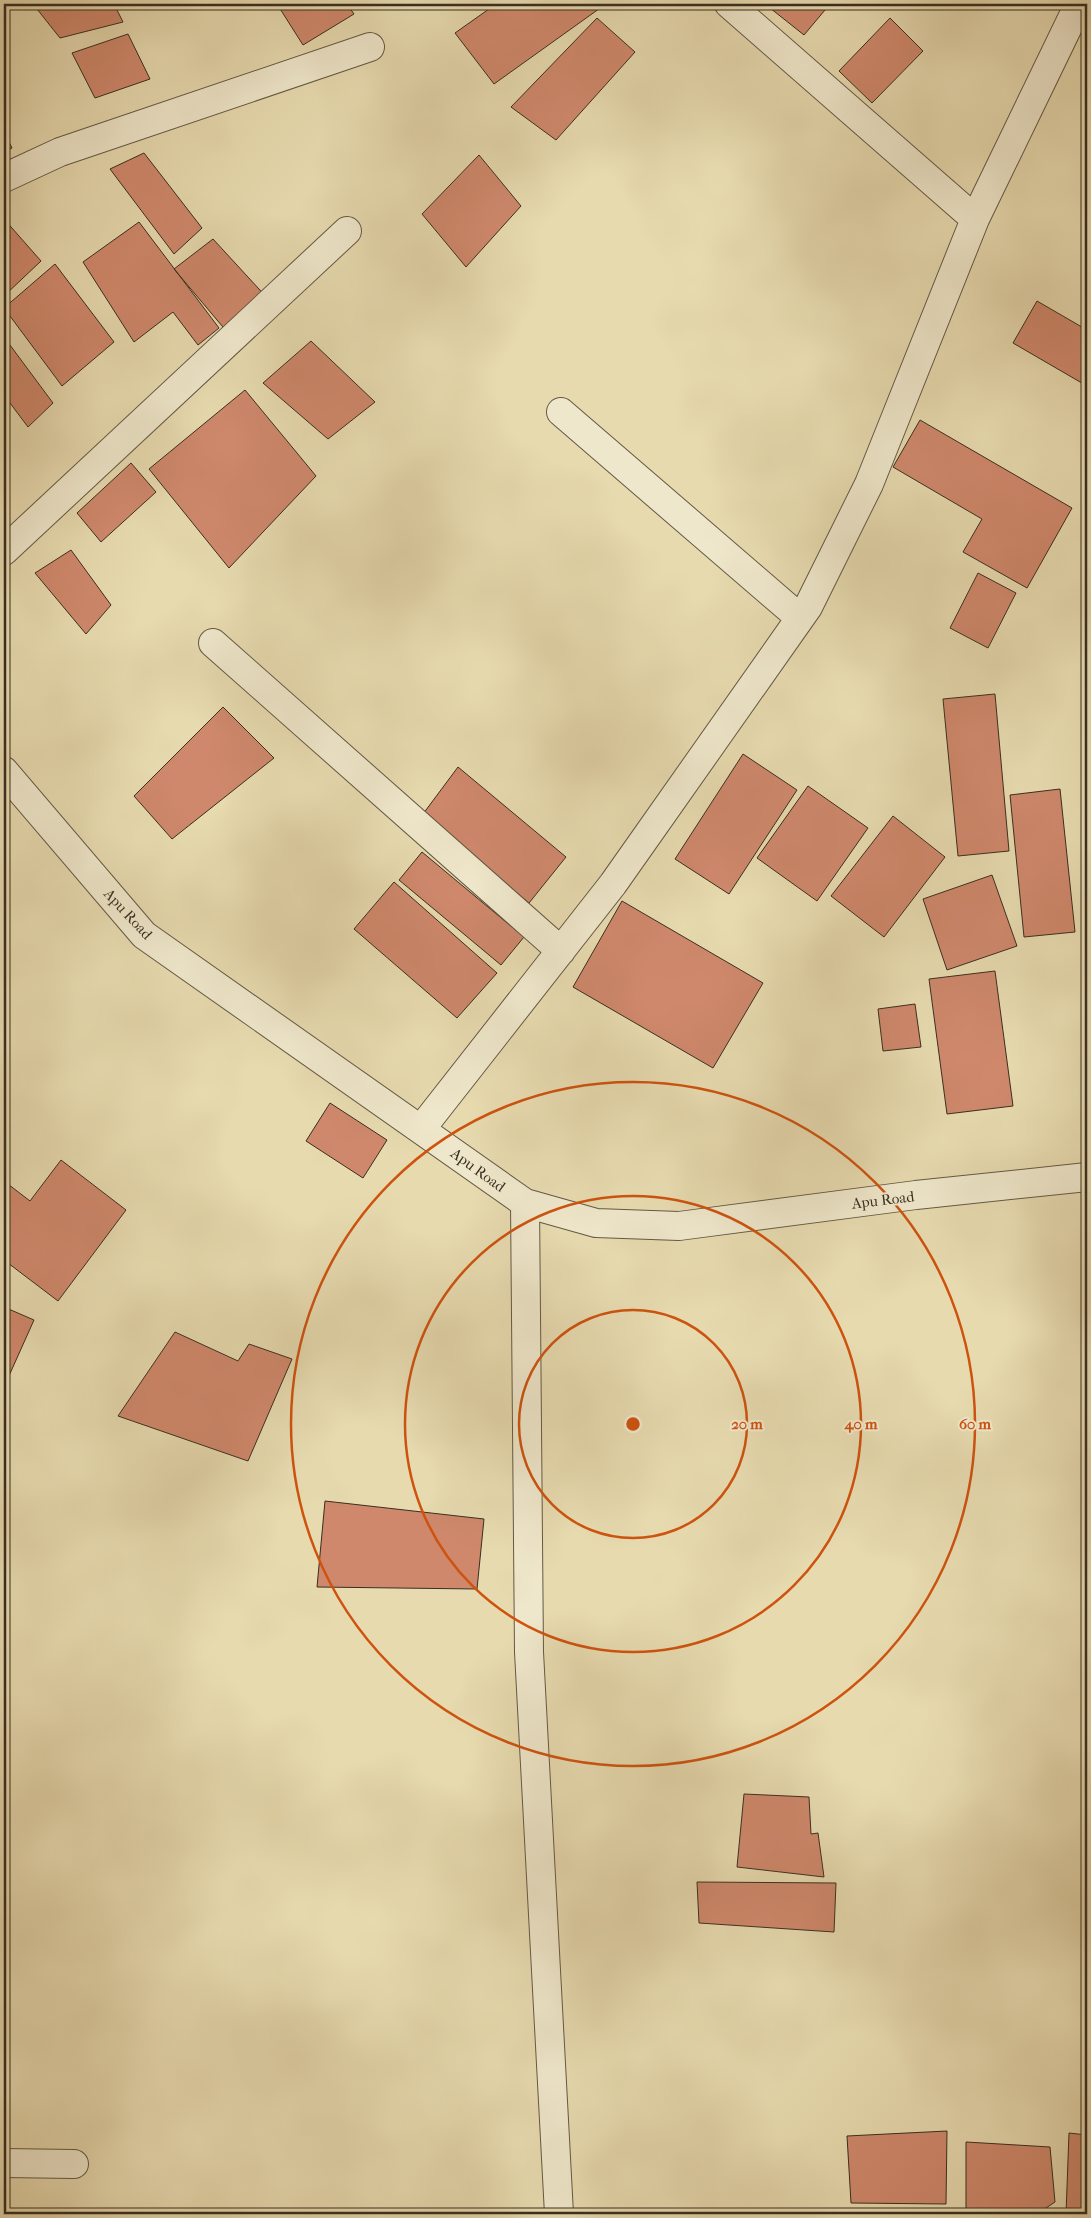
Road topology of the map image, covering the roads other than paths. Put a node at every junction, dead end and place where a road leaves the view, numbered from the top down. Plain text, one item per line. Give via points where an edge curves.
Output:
1 (729, 4) edge
2 (1079, 4) edge
3 (370, 47) dead end
4 (4, 178) edge
5 (975, 219) junction
6 (347, 231) dead end
7 (561, 412) dead end
8 (4, 551) edge
9 (800, 618) junction
10 (213, 643) dead end
11 (4, 770) edge
12 (561, 951) junction
13 (421, 1129) junction
14 (1087, 1177) edge
15 (524, 1203) junction
16 (4, 2163) edge
17 (74, 2164) dead end
18 (559, 2214) edge

1 - 5 street
2 - 5 street
3 - 4 street via 60,152
5 - 9 street via 869,484
6 - 8 street
7 - 9 street
9 - 12 street via 613,884
10 - 12 street
11 - 13 street, Apu Road via 144,935
12 - 13 street
13 - 15 street, Apu Road
14 - 15 street, Apu Road via 916,1195 679,1226 596,1223
15 - 18 street via 530,1652
16 - 17 street

